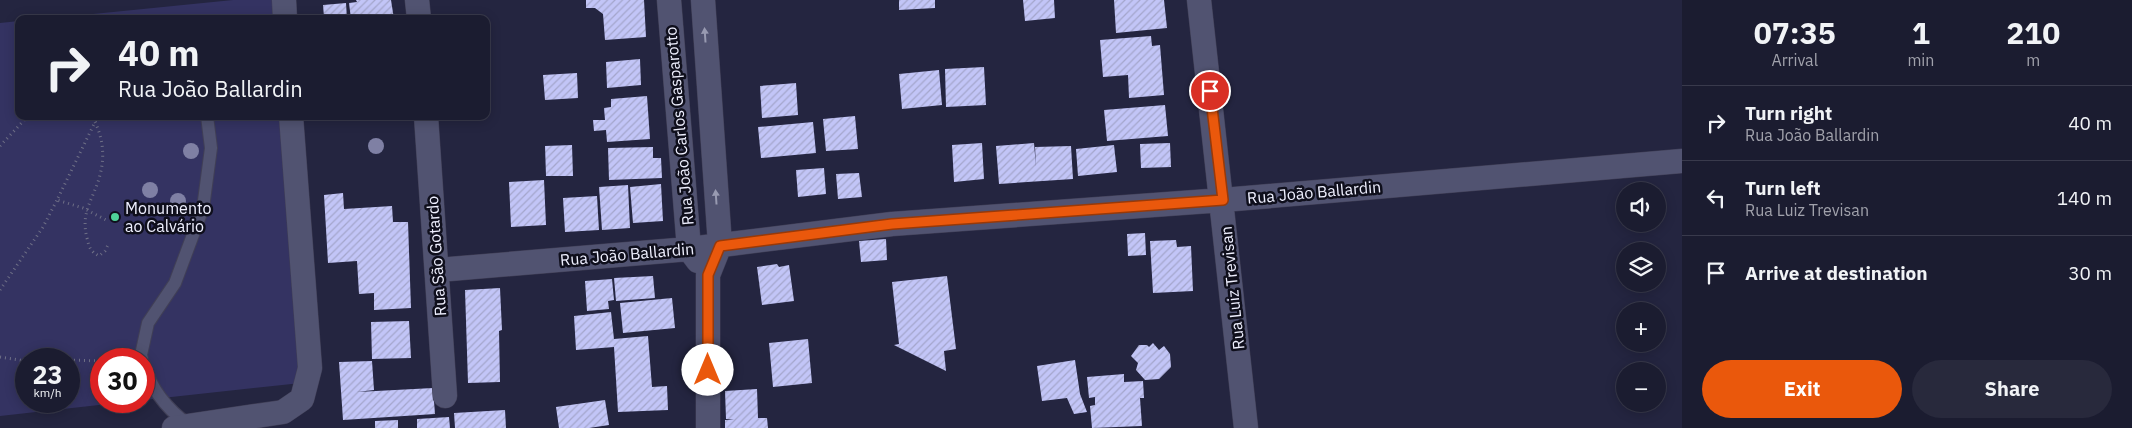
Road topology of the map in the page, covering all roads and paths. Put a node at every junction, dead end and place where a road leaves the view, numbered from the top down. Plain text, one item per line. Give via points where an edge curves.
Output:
1 (284, 0) edge
2 (417, 0) edge
3 (669, 0) edge
4 (703, 0) edge
5 (1199, 0) edge
6 (285, 15) edge
7 (419, 15) edge
8 (24, 120) edge
9 (208, 120) edge
10 (291, 120) edge
11 (426, 120) edge
12 (95, 122) joint
13 (0, 146) edge
14 (1682, 161) edge
15 (57, 200) junction
16 (1223, 200) junction
17 (87, 211) junction
18 (108, 221) dead end
19 (109, 243) dead end
20 (720, 246) junction
21 (689, 249) junction
22 (438, 270) junction
23 (708, 275) junction
24 (0, 290) edge
25 (143, 348) edge
26 (0, 357) edge
27 (15, 359) edge
28 (155, 388) edge
29 (445, 396) dead end
30 (183, 427) edge
31 (708, 428) edge
32 (1246, 428) edge

1 - 6 street
2 - 7 street
3 - 21 street, Rua João Carlos Gasparotto
20 -> 4 street, Rua João Carlos Gasparotto
5 - 16 street, Rua Luiz Trevisan
8 - 13 path
9 - 25 lane via 211,148 203,208 175,283 148,323
10 - 30 street via 310,368 302,399 283,412
11 - 22 street, Rua São Gotardo
12 - 15 path
12 - 17 path via 102,138 103,161
14 - 16 street, Rua João Ballardin
15 - 17 path
15 - 24 path via 43,227
16 - 20 street, Rua João Ballardin via 892,224
16 - 32 street, Rua Luiz Trevisan
17 - 18 path
17 - 19 path via 83,224 90,248 99,256
20 - 21 street, Rua João Ballardin
20 - 23 street, Rua João Carlos Gasparotto
21 - 22 street, Rua João Ballardin
21 - 23 street, Rua João Carlos Gasparotto
22 - 29 street, Rua São Gotardo
23 - 31 street, Rua João Carlos Gasparotto
26 - 27 path
28 - 30 lane

